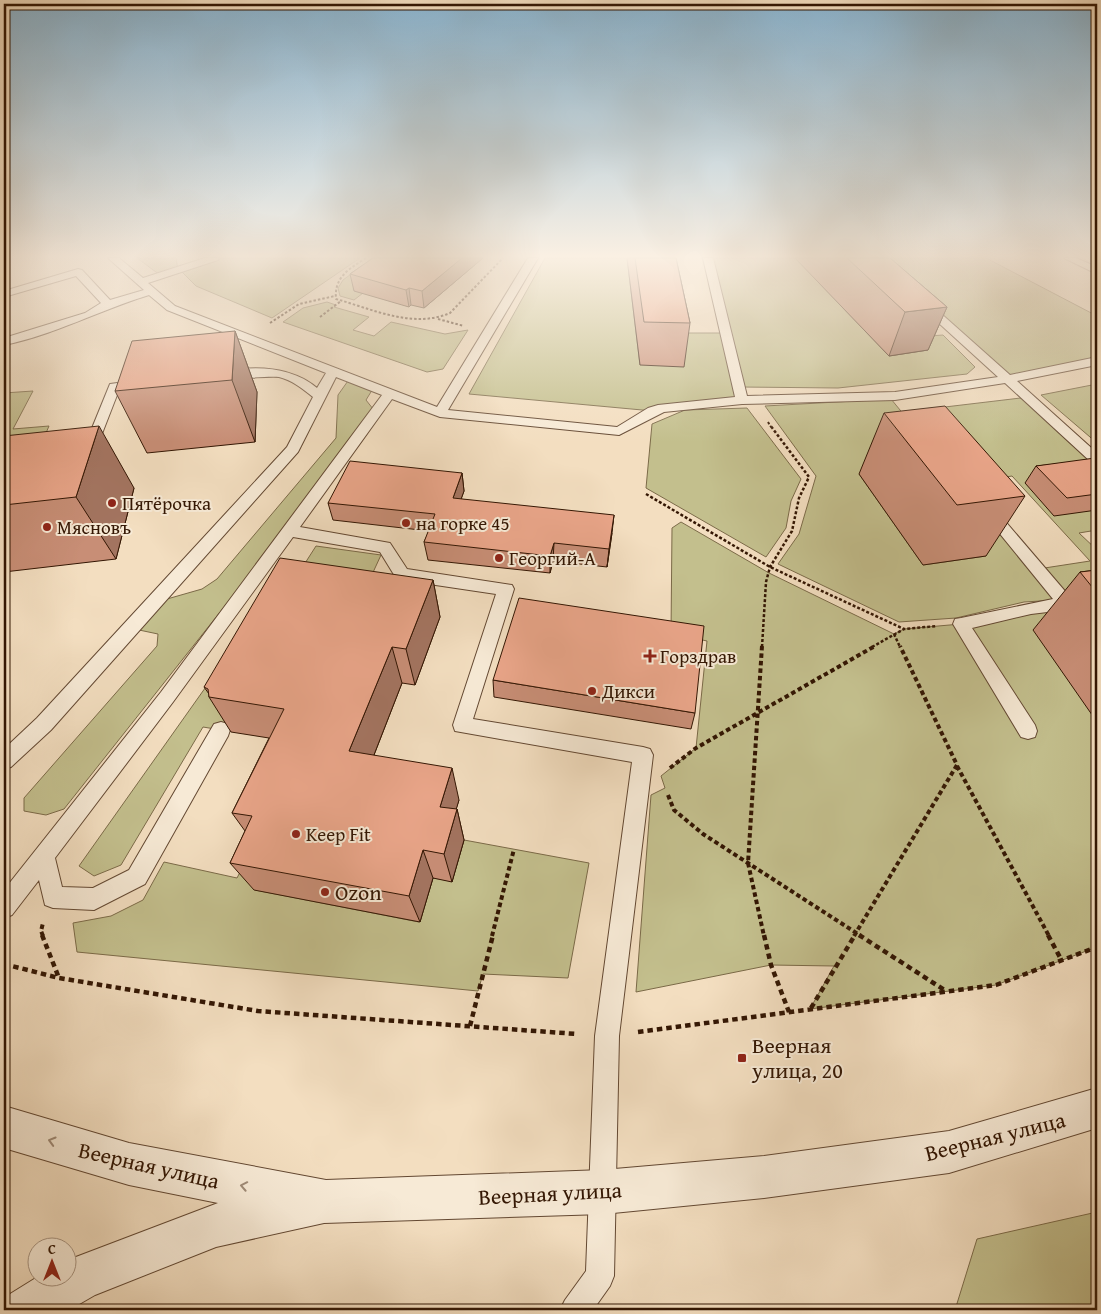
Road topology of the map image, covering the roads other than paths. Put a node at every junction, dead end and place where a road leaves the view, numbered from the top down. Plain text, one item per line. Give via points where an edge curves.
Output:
1 (78, 319) edge
2 (199, 319) edge
3 (496, 319) edge
4 (725, 319) edge
5 (941, 319) edge
6 (4, 342) edge
7 (1097, 361) edge
8 (332, 372) junction
9 (210, 377) edge
10 (1009, 379) junction
11 (152, 383) edge
12 (391, 392) junction
13 (895, 396) junction
14 (320, 398) junction
15 (747, 400) junction
16 (907, 410) edge
17 (440, 412) junction
18 (75, 443) edge
19 (1097, 460) edge
20 (977, 497) edge
21 (290, 530) junction
22 (1097, 600) edge
23 (1066, 604) junction
24 (221, 730) edge
25 (1028, 731) dead end
26 (4, 761) edge
27 (44, 854) junction
28 (4, 907) edge
29 (1097, 1108) edge
30 (4, 1127) edge
31 (603, 1192) junction
32 (326, 1202) junction
33 (26, 1310) edge
34 (575, 1310) edge

1 - 6 lane
2 - 8 lane
3 - 17 lane
4 - 15 lane
5 - 10 lane
7 - 10 lane
8 - 12 lane
8 - 14 lane
9 - 14 lane via 268,371 305,383
10 - 13 lane
10 - 19 lane
11 - 18 lane via 114,387 93,441
12 - 17 lane
12 - 21 lane
13 - 15 lane
13 - 16 lane
14 - 26 lane via 293,450 44,724
15 - 17 lane via 663,408 619,431
20 - 23 lane
21 - 27 lane via 167,697
21 - 31 lane via 384,547 402,574 506,590 462,725 643,755 650,778 607,1036
22 - 23 lane
23 - 25 lane via 1031,608 961,624
24 - 27 lane via 137,878 94,899 53,897
27 - 28 lane
29 - 31 street, Веерная улица via 949,1152 764,1177
32 -> 30 street, Веерная улица via 129,1164
31 - 32 street, Веерная улица
31 - 34 lane via 600,1276
32 - 33 street via 216,1225 80,1278

